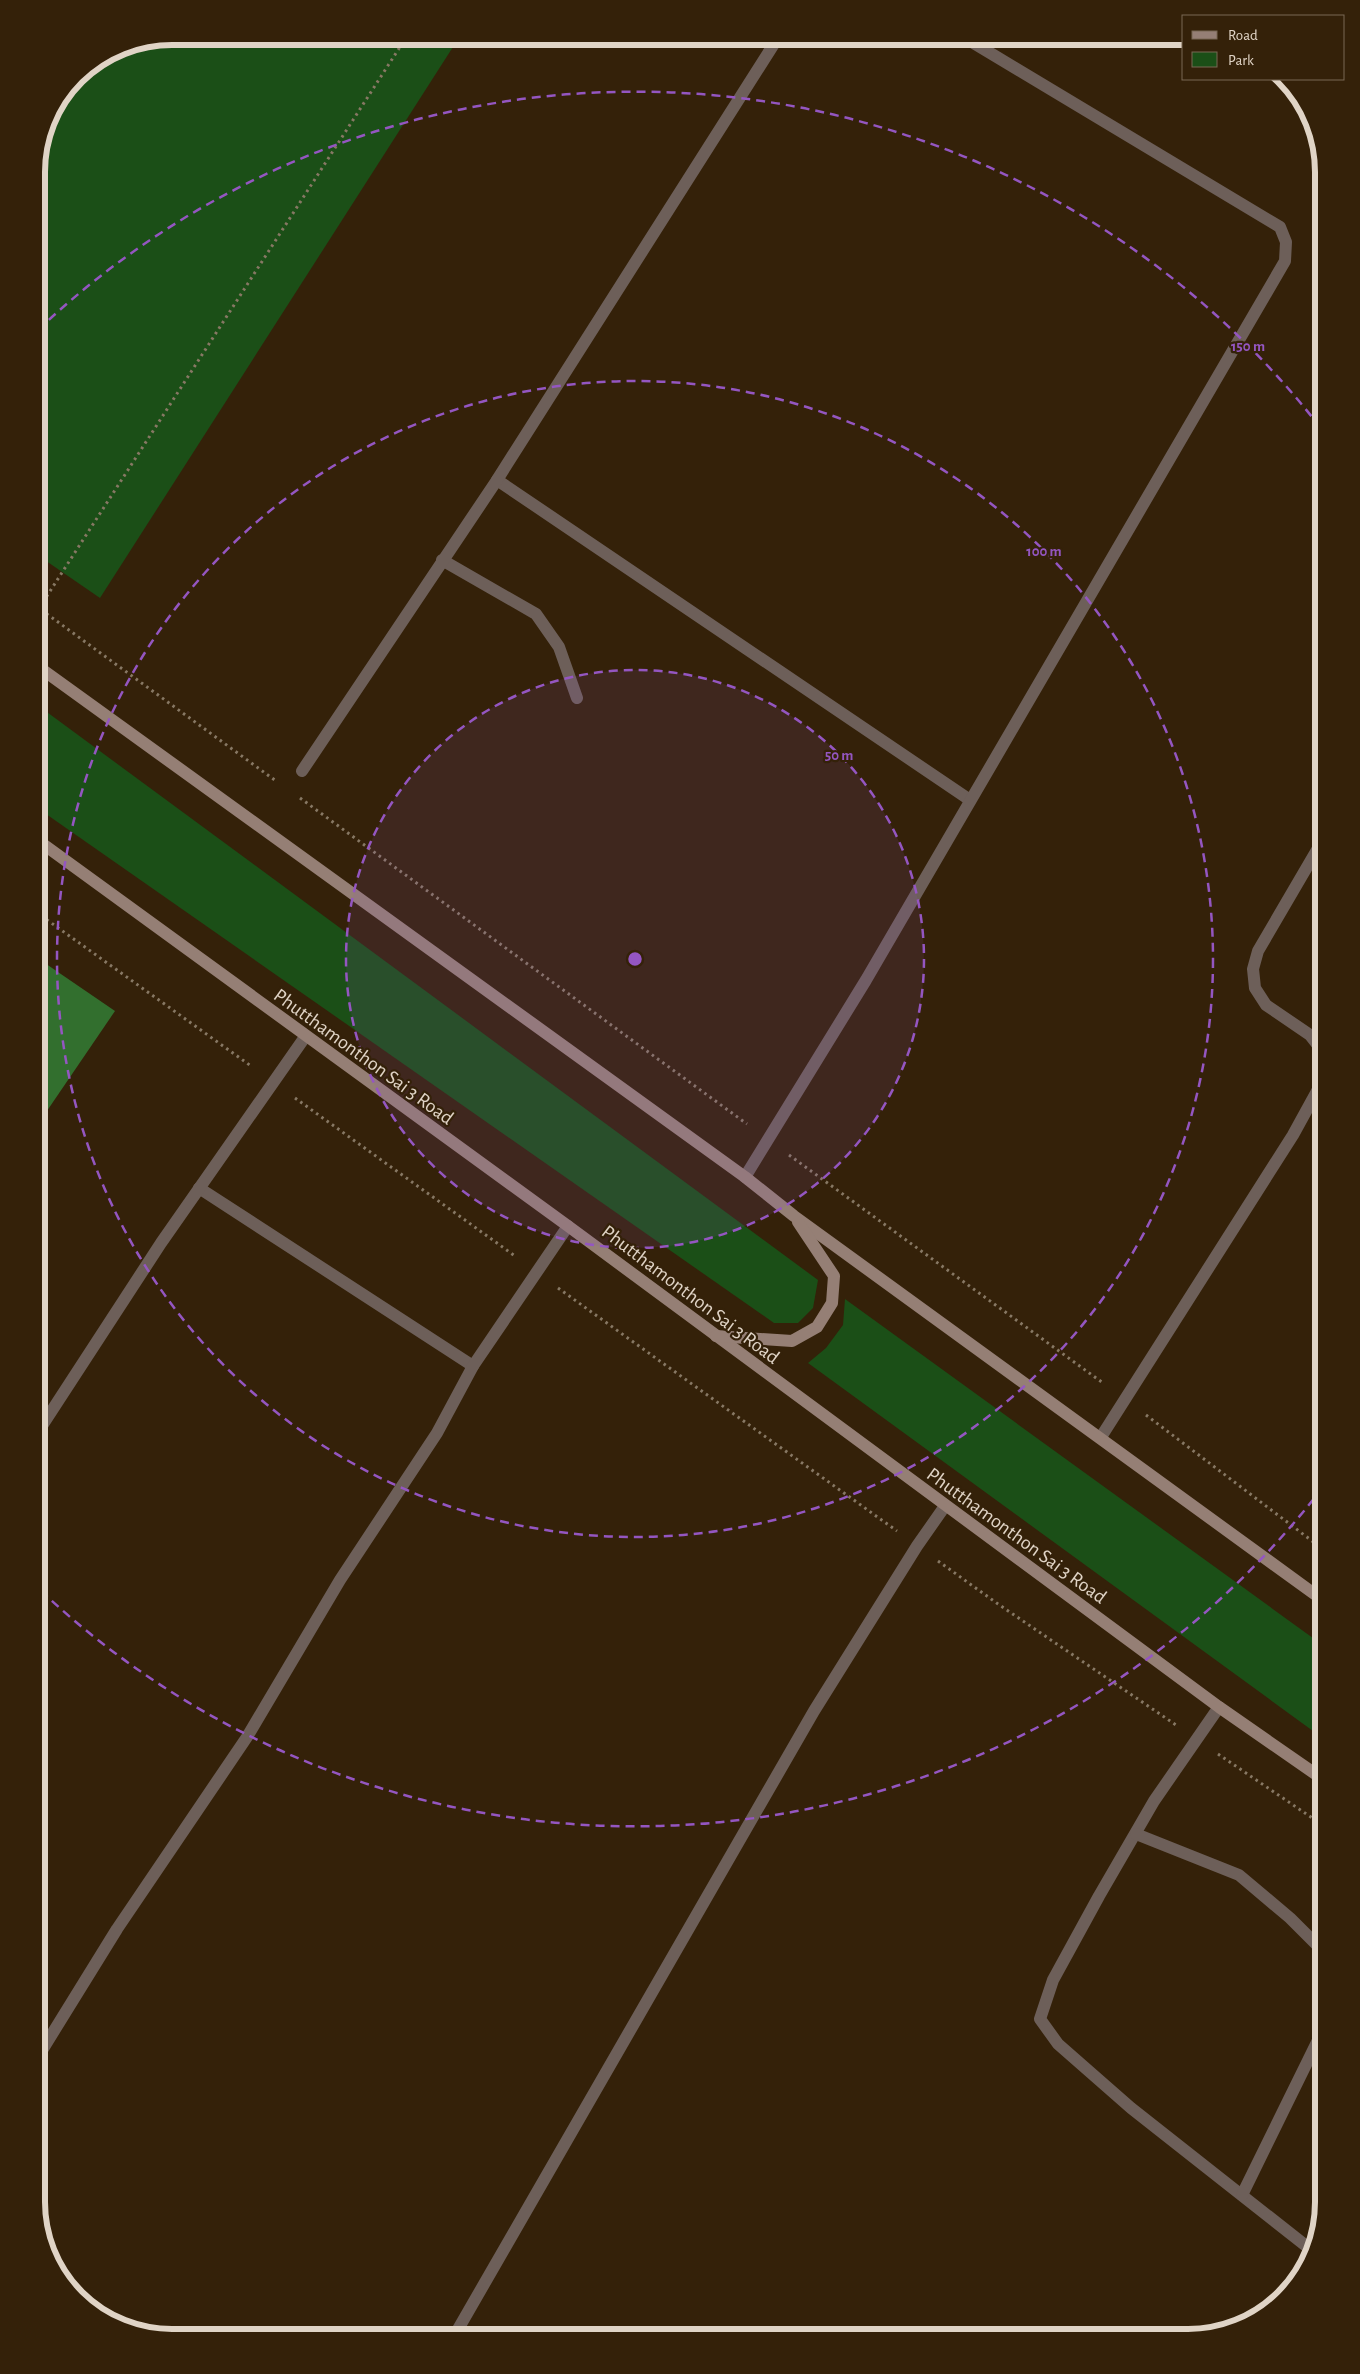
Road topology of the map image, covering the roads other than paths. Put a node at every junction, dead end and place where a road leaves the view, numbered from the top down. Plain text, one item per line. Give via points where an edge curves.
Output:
1 (773, 45) edge
2 (977, 45) edge
3 (497, 480) junction
4 (442, 560) junction
5 (45, 671) edge
6 (577, 698) dead end
7 (302, 771) dead end
8 (970, 800) junction
9 (45, 846) edge
10 (1315, 853) edge
11 (305, 1036) junction
12 (1315, 1042) edge
13 (1315, 1095) edge
14 (745, 1177) junction
15 (199, 1188) junction
16 (794, 1216) junction
17 (568, 1226) junction
18 (716, 1336) junction
19 (474, 1366) junction
20 (45, 1421) edge
21 (1101, 1437) junction
22 (945, 1506) junction
23 (1315, 1594) edge
24 (1219, 1707) junction
25 (1315, 1774) edge
26 (1136, 1834) junction
27 (1315, 1943) edge
28 (45, 2045) edge
29 (1315, 2046) edge
30 (1242, 2195) junction
31 (1307, 2246) edge
32 (458, 2329) edge

1 - 3 street
2 - 8 street via 1280,227 1286,242 1285,261 1278,276
3 - 4 street
3 - 8 street
4 - 6 street via 536,614 559,647
4 - 7 street
5 - 14 main road
8 - 14 street via 866,980
9 - 11 main road, Phutthamonthon Sai 3 Road
10 - 12 street via 1258,951 1253,969 1255,988 1266,1005
11 - 15 street
11 - 17 main road, Phutthamonthon Sai 3 Road
13 - 21 street via 1293,1135
14 - 16 main road
15 - 19 street
15 - 20 street
16 - 18 main road via 834,1276 832,1303 818,1327 792,1341
16 - 21 main road
17 - 18 main road, Phutthamonthon Sai 3 Road
17 - 19 street
18 - 22 main road, Phutthamonthon Sai 3 Road
19 - 28 street via 437,1433 340,1580 247,1737 117,1929
21 - 23 main road
22 - 24 main road, Phutthamonthon Sai 3 Road
22 - 32 street via 814,1711
24 - 25 main road, Phutthamonthon Sai 3 Road
24 - 26 street via 1154,1801
26 - 27 street via 1239,1875
26 - 30 street via 1053,1980 1040,2019 1058,2044 1131,2108
29 - 30 street
30 - 31 street

